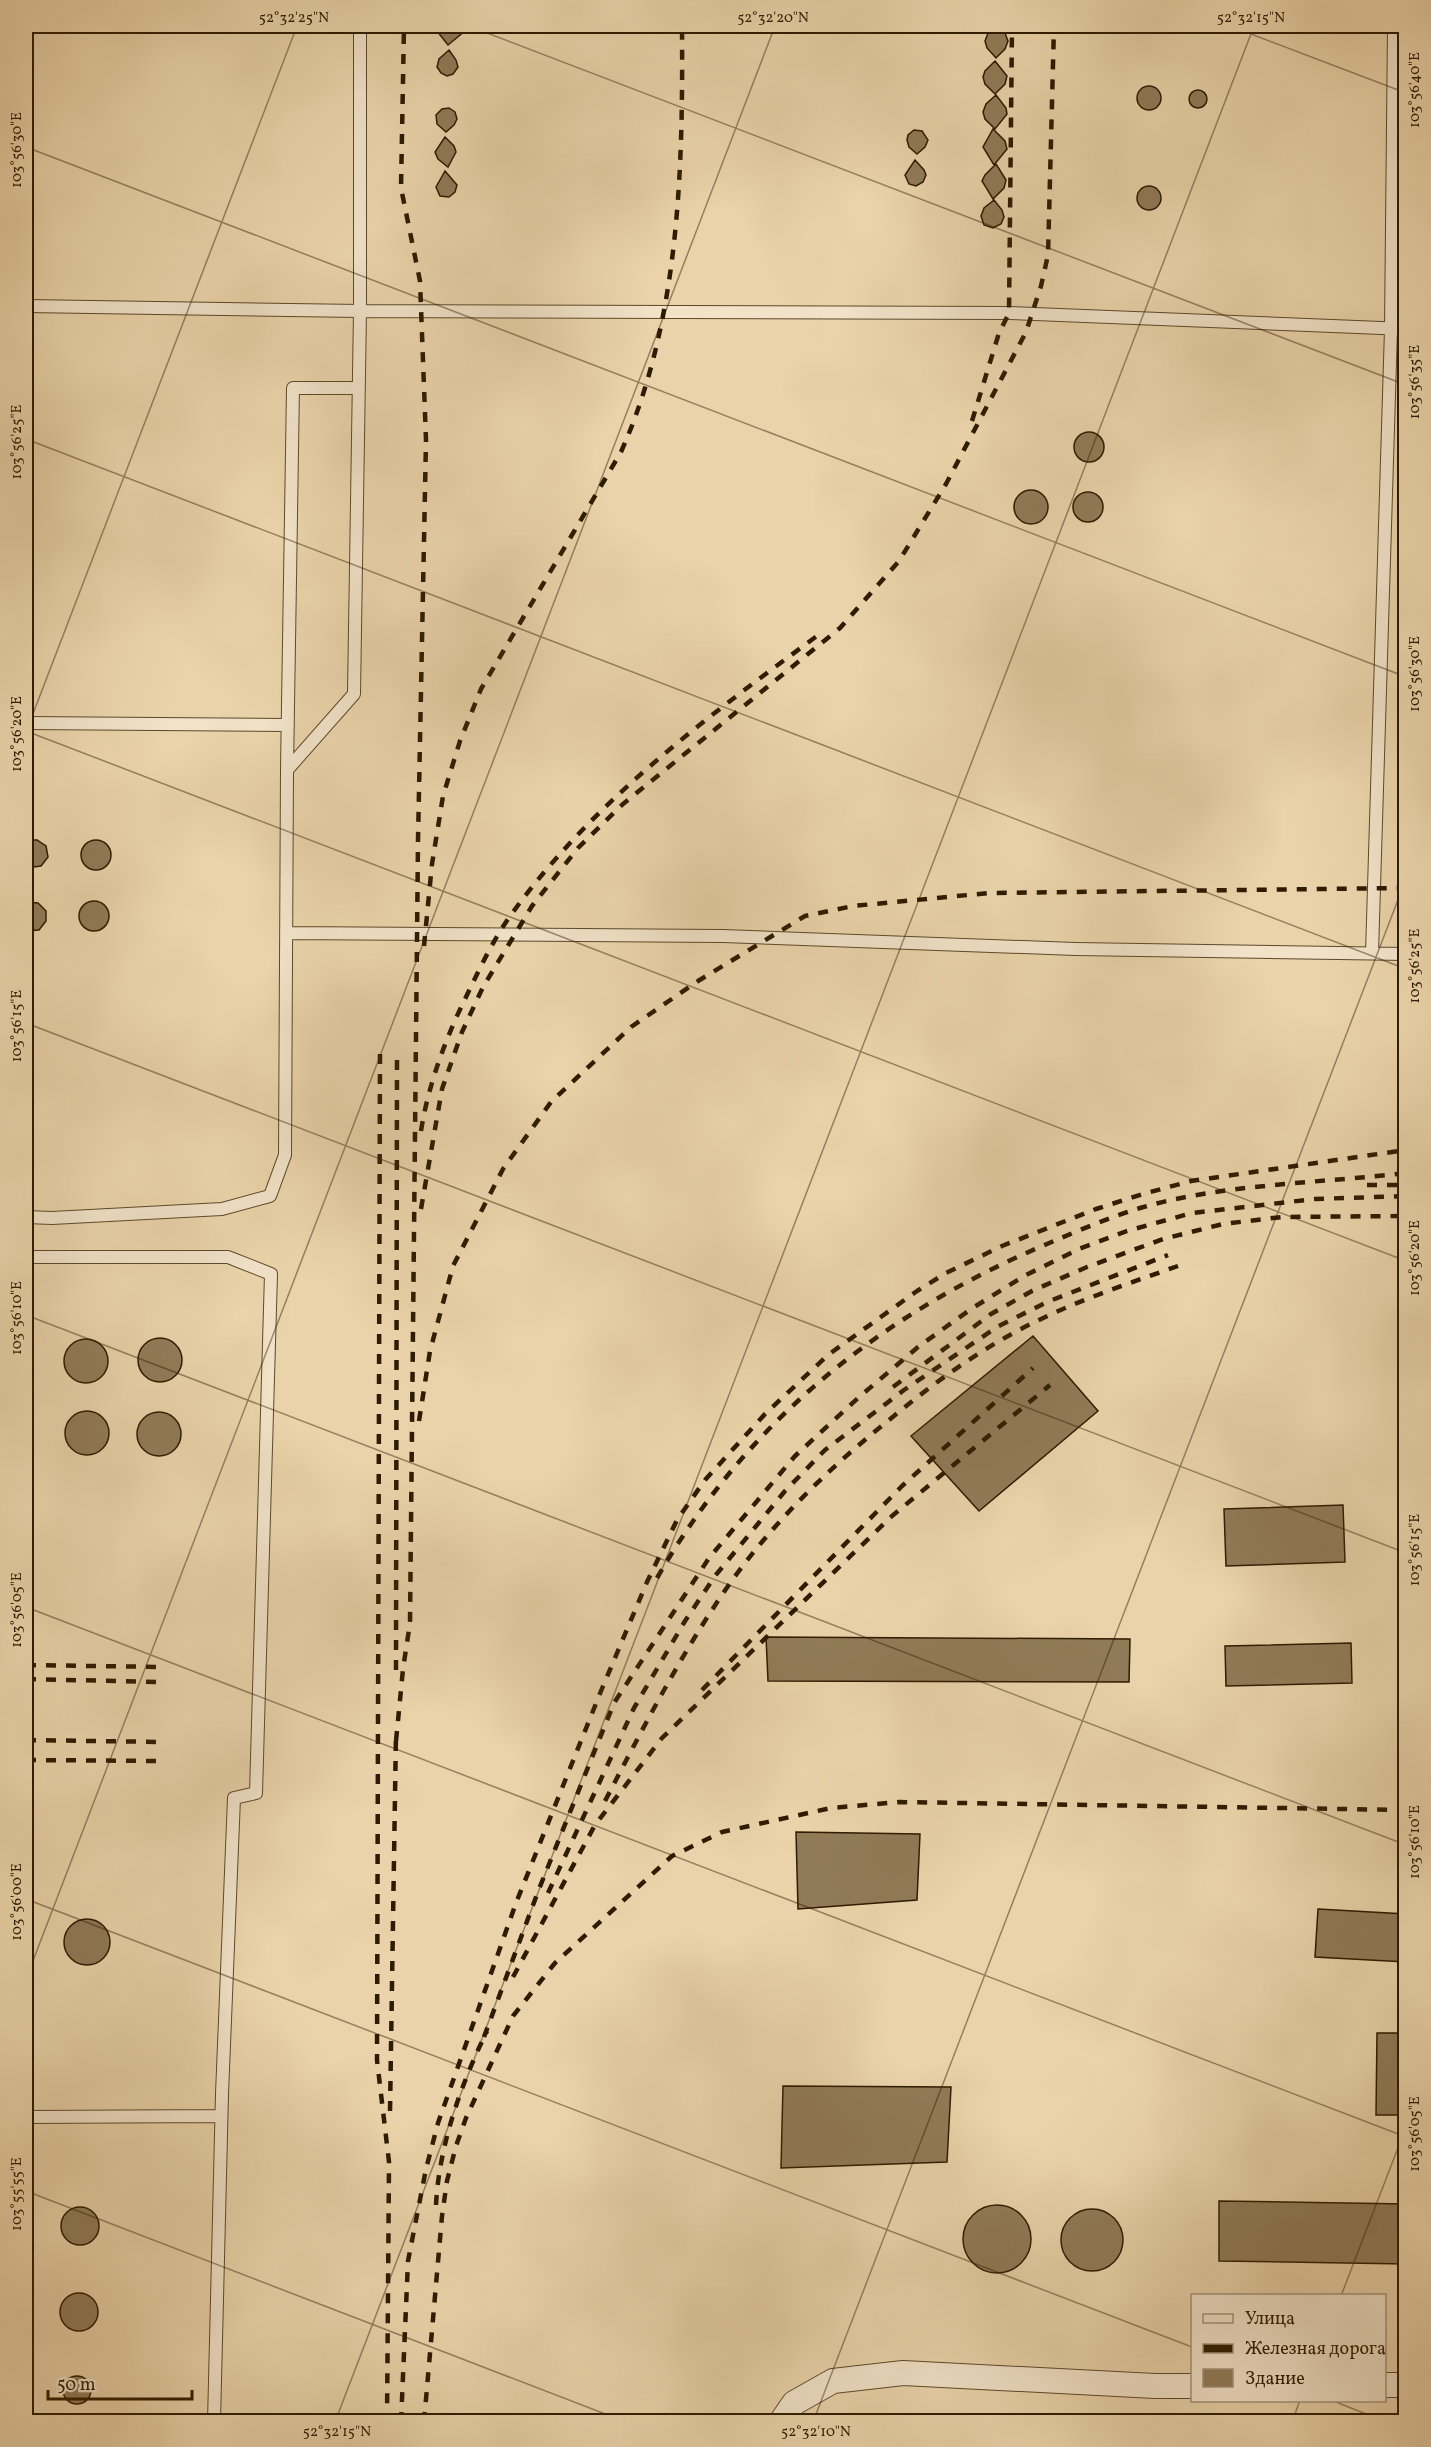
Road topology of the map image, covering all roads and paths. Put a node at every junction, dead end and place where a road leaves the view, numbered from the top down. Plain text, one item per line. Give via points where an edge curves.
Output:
1 (360, 26) edge
2 (1394, 26) edge
3 (26, 306) edge
4 (360, 311) junction
5 (1391, 329) junction
6 (1406, 329) edge
7 (358, 388) junction
8 (26, 723) edge
9 (288, 725) junction
10 (287, 770) junction
11 (286, 933) junction
12 (1372, 953) junction
13 (1406, 954) edge
14 (26, 1217) edge
15 (26, 1257) edge
16 (221, 2116) junction
17 (26, 2117) edge
18 (1386, 2385) edge
19 (1406, 2385) edge
20 (1191, 2386) edge
21 (214, 2421) edge
22 (781, 2421) edge

1 - 4 lane
2 - 5 lane
3 - 4 lane
4 - 5 lane via 1009,313
4 - 7 lane
5 - 6 lane
5 - 12 lane
7 - 9 lane via 293,388
7 - 10 lane via 354,694
8 - 9 lane
9 - 10 lane
10 - 11 lane
11 - 12 lane via 723,936 1075,949
11 - 14 lane via 285,1155 270,1196 222,1209
12 - 13 lane
15 - 16 lane via 228,1257 271,1274 256,1793 234,1798
16 - 17 lane
16 - 21 lane
18 - 19 street
20 - 22 street via 903,2373 833,2381 794,2403

